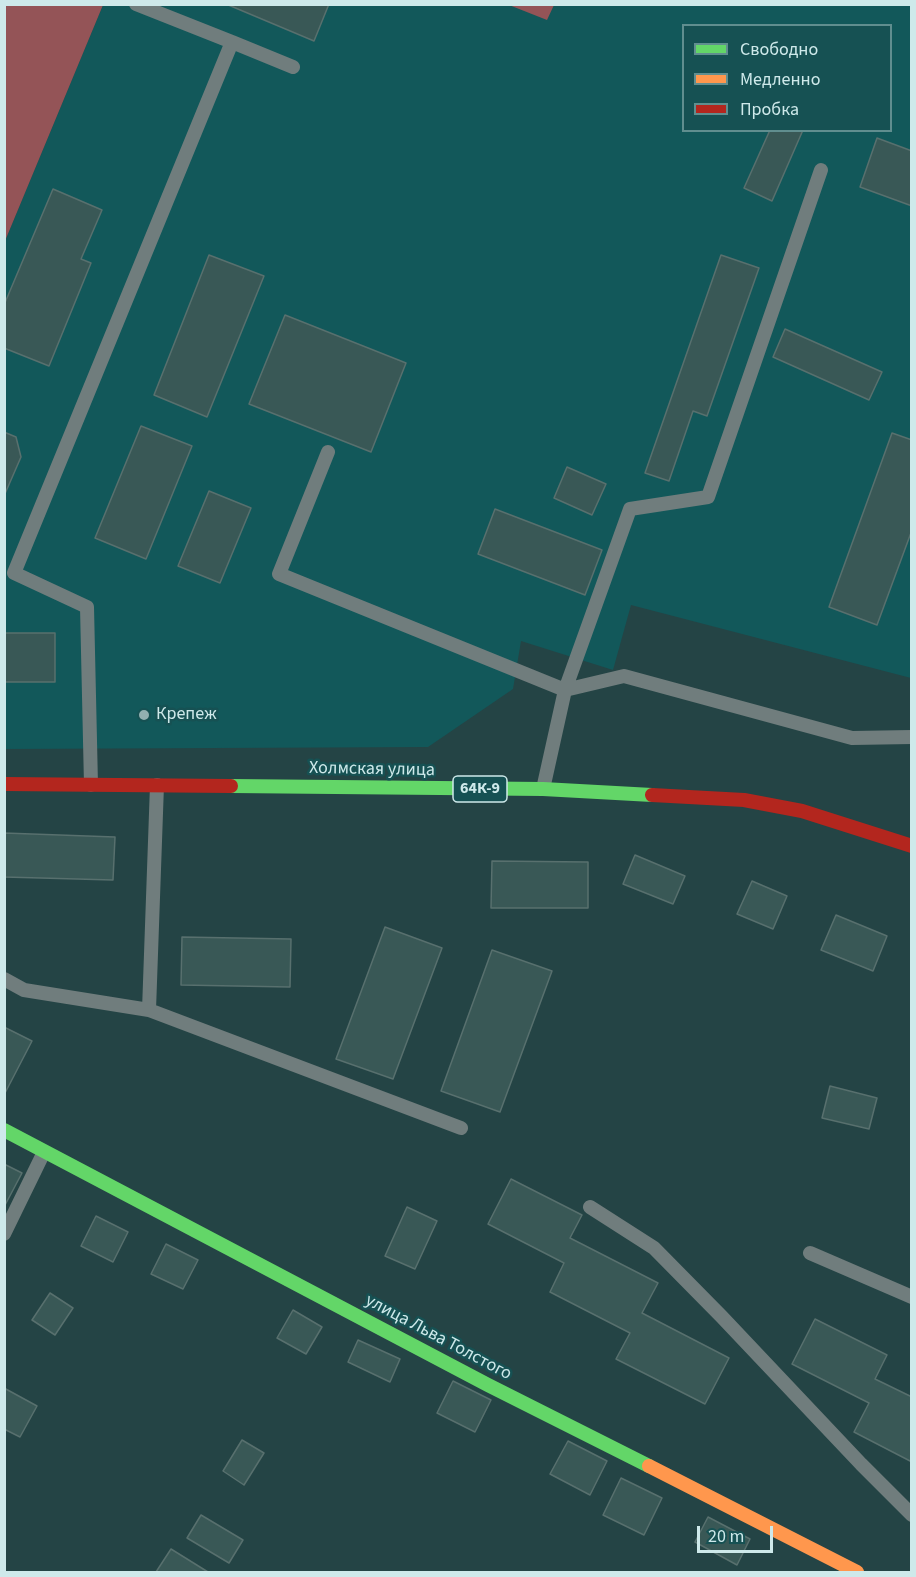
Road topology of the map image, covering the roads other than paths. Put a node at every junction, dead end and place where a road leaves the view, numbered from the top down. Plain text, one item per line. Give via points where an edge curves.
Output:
1 (136, 4) edge
2 (232, 42) junction
3 (293, 67) dead end
4 (821, 170) dead end
5 (328, 453) dead end
6 (565, 690) junction
7 (912, 737) edge
8 (4, 784) edge
9 (91, 785) junction
10 (157, 785) junction
11 (543, 789) junction
12 (912, 846) edge
13 (4, 978) edge
14 (149, 1010) junction
15 (461, 1128) dead end
16 (4, 1130) edge
17 (44, 1152) junction
18 (590, 1207) dead end
19 (4, 1234) edge
20 (810, 1253) dead end
21 (912, 1297) edge
22 (912, 1515) edge
23 (857, 1572) edge

1 - 2 lane
2 - 3 lane
2 - 9 lane via 14,573 87,607
4 - 6 lane via 708,497 630,509
5 - 6 lane via 279,574
6 - 7 lane via 624,676 852,738
6 - 11 lane
8 - 9 street, Холмская улица / 64К-9
9 - 10 street, Холмская улица / 64К-9
10 - 11 street, Холмская улица / 64К-9
10 - 14 lane
11 - 12 street, Холмская улица / 64К-9 via 744,800 802,811
13 - 14 lane via 24,990
14 - 15 lane
16 - 17 street, улица Льва Толстого
17 - 19 lane
17 - 23 street, улица Льва Толстого via 488,1385
18 - 22 lane via 654,1248
20 - 21 lane

